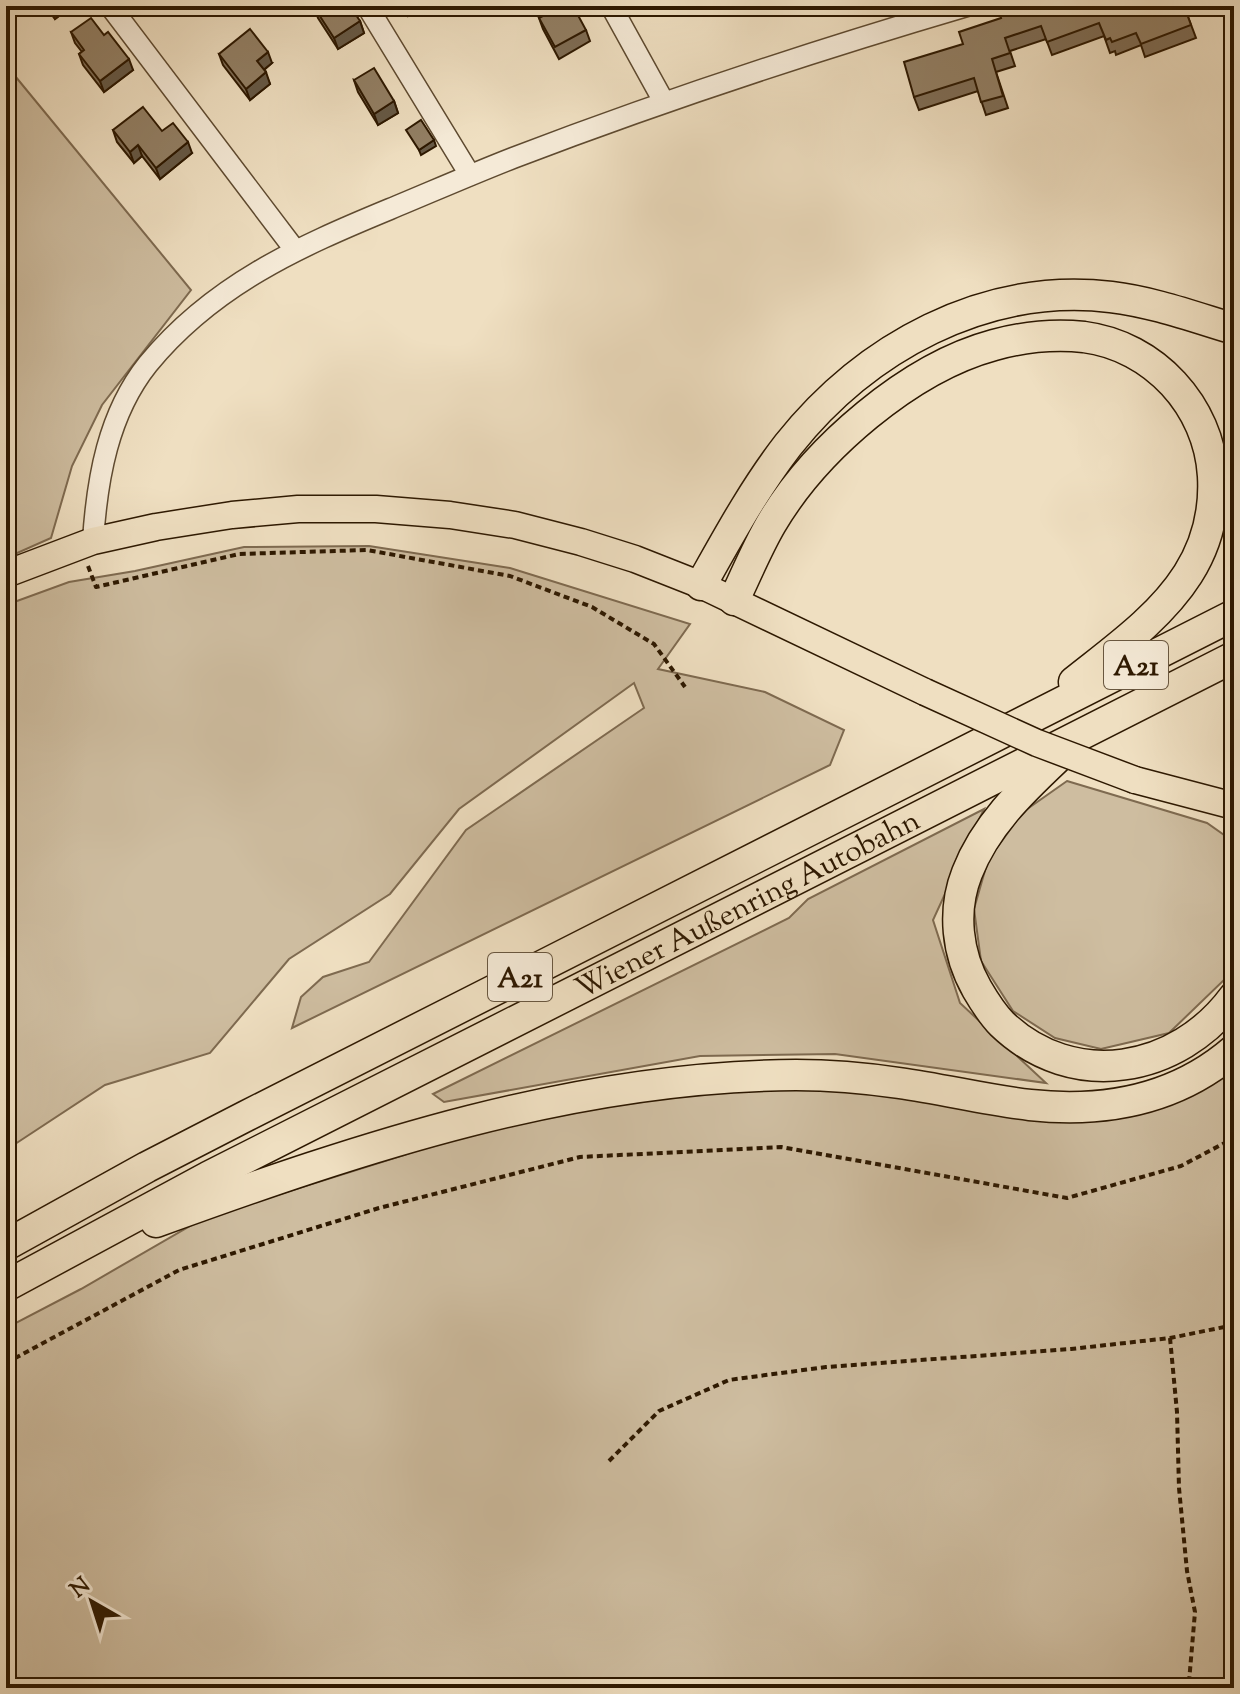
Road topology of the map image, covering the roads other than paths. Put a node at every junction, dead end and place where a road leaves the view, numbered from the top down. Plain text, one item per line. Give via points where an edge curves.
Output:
1 (110, 6) edge
2 (367, 6) edge
3 (611, 6) edge
4 (916, 6) edge
5 (967, 6) edge
6 (900, 26) junction
7 (664, 102) junction
8 (470, 175) junction
9 (295, 250) junction
10 (1234, 329) edge
11 (1224, 485) edge
12 (93, 541) junction
13 (6, 574) edge
14 (701, 585) junction
15 (734, 600) junction
16 (1234, 615) edge
17 (1234, 657) edge
18 (1037, 714) junction
19 (1085, 733) junction
20 (1234, 806) edge
21 (1234, 997) edge
22 (1234, 1050) edge
23 (6, 1245) edge
24 (53, 1260) junction
25 (6, 1286) edge

1 - 9 street
2 - 8 street
3 - 7 street
4 - 6 street
5 - 6 street
6 - 7 street
7 - 8 street
8 - 9 street
9 - 12 street via 208,305 178,331 126,396 102,463
10 - 14 highway via 1159,306 1071,295 995,304 918,334 849,384 789,444
11 - 15 highway via 1194,410 1161,370 1115,345 1086,338 1025,338 955,360 860,421 798,484 771,524
11 - 18 highway via 1203,545 1168,600
12 - 13 main road
12 - 14 main road via 232,515 376,509 515,525 622,555
14 - 15 main road
15 - 20 main road, bridge via 1037,743 1135,780
16 - 18 highway, Wiener Außenring Autobahn / A21
17 - 19 highway, Wiener Außenring Autobahn / A21
18 - 23 highway, Wiener Außenring Autobahn / A21 via 147,1167
19 - 21 highway via 1019,794 979,846 959,902 962,956 971,978 1000,1023 1021,1039 1045,1054 1099,1067 1129,1065 1180,1046
19 - 24 highway, Wiener Außenring Autobahn / A21
22 - 24 highway via 1175,1088 1147,1098 1074,1108 900,1083 798,1075 613,1091 395,1141
24 - 25 highway, Wiener Außenring Autobahn / A21

